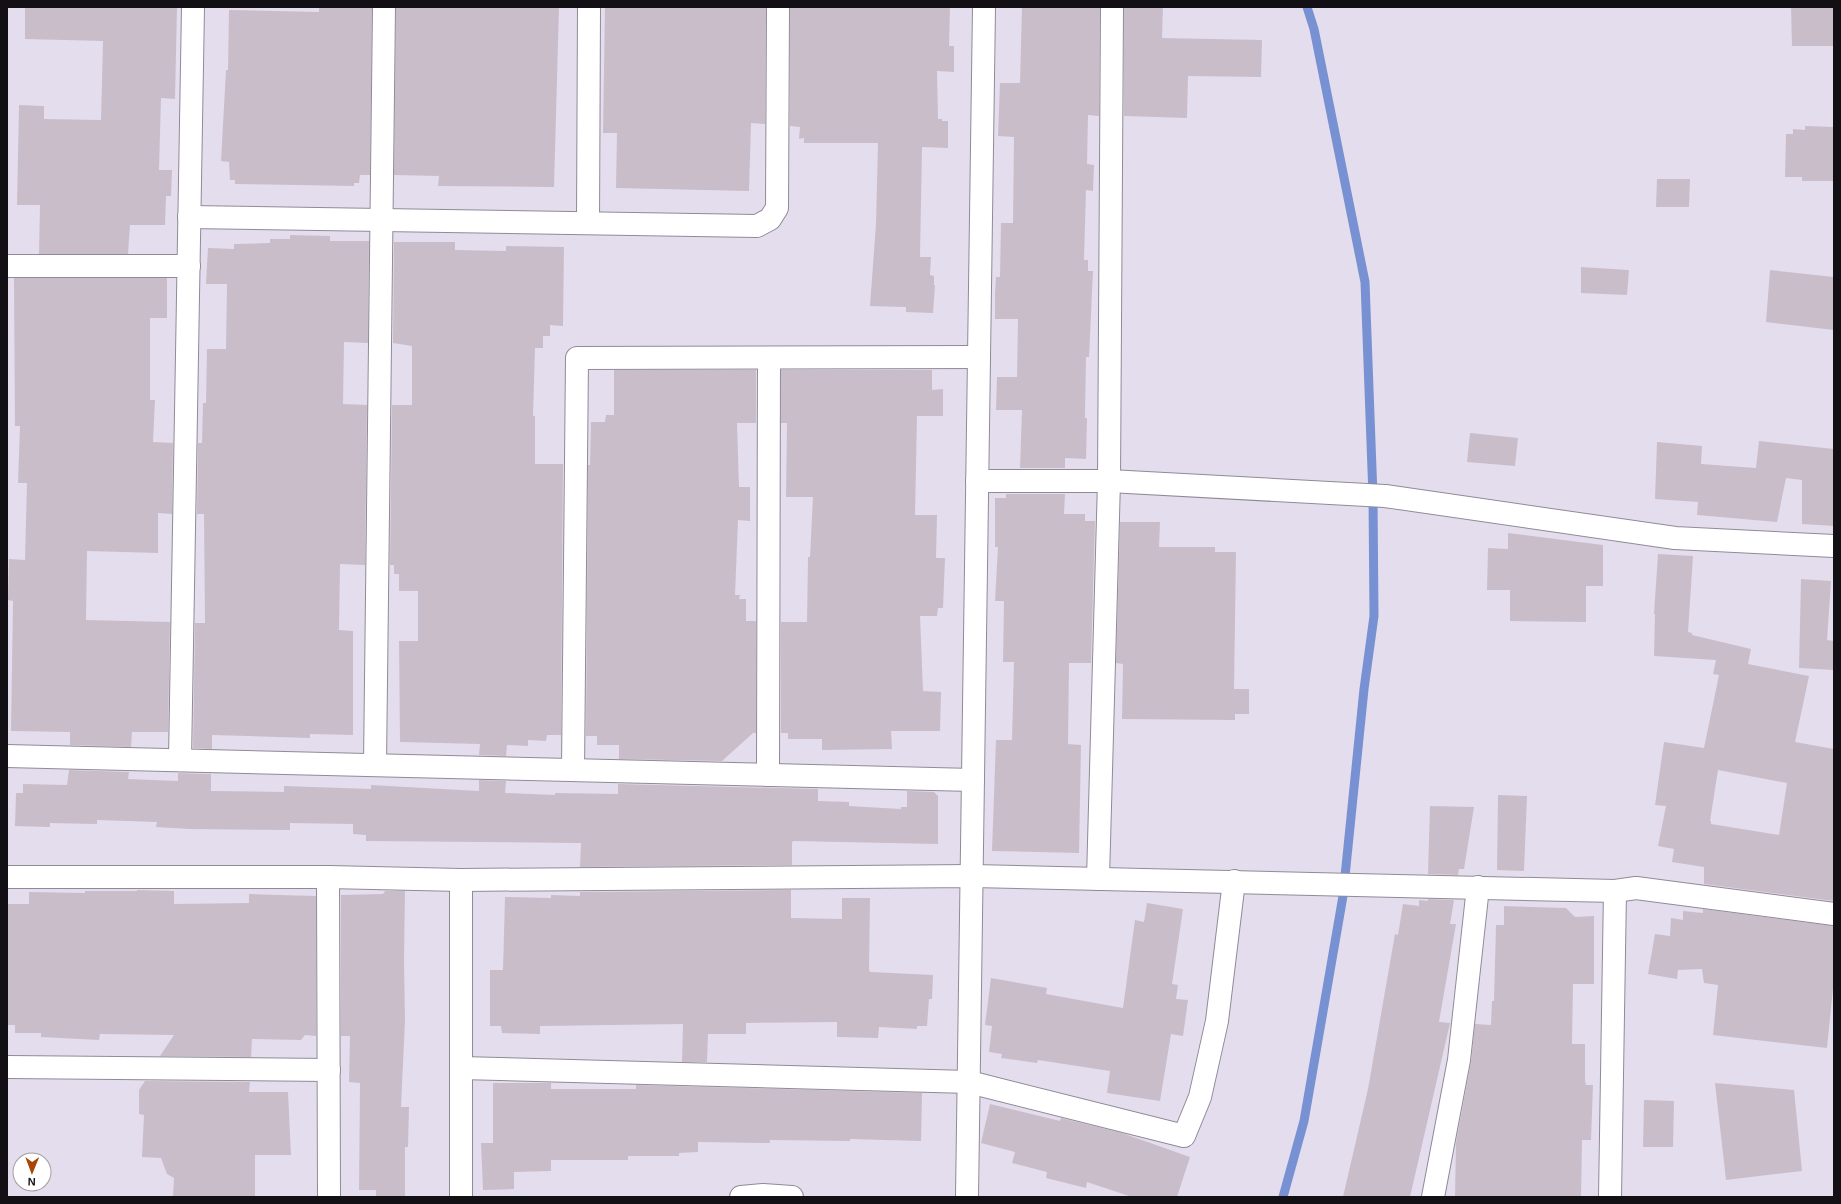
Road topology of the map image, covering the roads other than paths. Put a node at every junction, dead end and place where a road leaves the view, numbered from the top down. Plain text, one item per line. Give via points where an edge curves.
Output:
1 (193, 7) edge
2 (384, 7) edge
3 (589, 7) edge
4 (778, 7) edge
5 (984, 7) edge
6 (1112, 7) edge
7 (190, 218) junction
8 (382, 220) junction
9 (588, 223) junction
10 (7, 266) edge
11 (189, 266) junction
12 (979, 357) junction
13 (769, 358) junction
14 (977, 481) junction
15 (1109, 481) junction
16 (1834, 546) edge
17 (7, 756) edge
18 (180, 760) junction
19 (375, 765) junction
20 (573, 770) junction
21 (768, 775) junction
22 (973, 780) junction
23 (972, 876) junction
24 (328, 877) junction
25 (7, 878) edge
26 (1098, 879) junction
27 (461, 880) junction
28 (1234, 881) junction
29 (1478, 887) junction
30 (1615, 891) junction
31 (1834, 914) edge
32 (7, 1067) edge
33 (461, 1068) junction
34 (329, 1070) junction
35 (969, 1082) junction
36 (329, 1197) edge
37 (461, 1197) edge
38 (742, 1197) edge
39 (792, 1197) edge
40 (967, 1197) edge
41 (1432, 1197) edge
42 (1610, 1197) edge

1 - 7 street
2 - 8 street
3 - 9 street
4 - 9 street via 777,208 770,219 757,226
5 - 12 street
6 - 15 street
7 - 8 street
7 - 11 street
8 - 9 street
8 - 19 street
10 - 11 street
11 - 18 street
12 - 13 street
12 - 14 street
13 - 20 street via 577,358
13 - 21 street
14 - 15 street
14 - 22 street
15 - 16 street via 1385,496 1675,538
15 - 26 street
17 - 18 street
18 - 19 street
19 - 20 street
20 - 21 street
21 - 22 street
22 - 23 street
23 - 26 street
23 - 27 street
23 - 35 street
24 - 25 street
24 - 27 street
24 - 34 street
26 - 28 street
27 - 33 street
28 - 29 street
28 - 35 street via 1217,1021 1200,1097 1184,1136
29 - 30 street
29 - 41 street via 1459,1060
30 - 31 street via 1636,888
30 - 42 street
32 - 34 street
33 - 35 street
33 - 37 street
34 - 36 street
35 - 40 street
38 - 39 street

